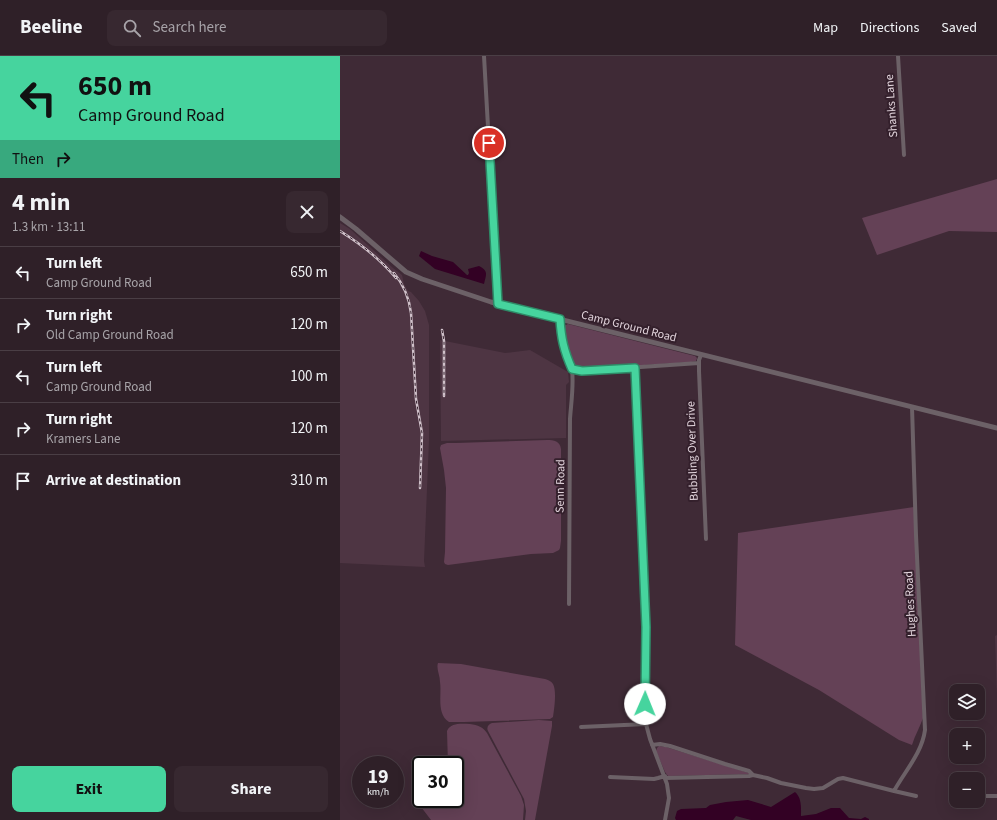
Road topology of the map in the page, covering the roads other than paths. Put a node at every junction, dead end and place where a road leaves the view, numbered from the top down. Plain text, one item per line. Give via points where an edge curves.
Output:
1 (484, 56) edge
2 (898, 56) edge
3 (904, 156) dead end
4 (340, 217) edge
5 (498, 304) junction
6 (560, 319) junction
7 (701, 355) junction
8 (699, 363) junction
9 (635, 368) junction
10 (572, 369) junction
11 (912, 407) junction
12 (997, 428) edge
13 (706, 539) dead end
14 (569, 604) dead end
15 (646, 724) junction
16 (581, 727) dead end
17 (652, 745) junction
18 (753, 775) junction
19 (610, 777) dead end
20 (665, 777) junction
21 (894, 791) junction
22 (916, 796) dead end
23 (985, 796) edge
24 (997, 796) edge
25 (665, 820) edge

1 - 5 street
2 - 3 street, Shanks Lane
4 - 5 street, Camp Ground Road via 406,272
5 - 6 street, Camp Ground Road
6 - 7 street, Camp Ground Road
6 - 10 street via 563,345
7 - 8 street
7 - 11 street, Camp Ground Road
8 - 9 street
8 - 13 street, Bubbling Over Drive
9 - 10 street via 582,371
9 - 15 street via 646,627
10 - 14 street, Senn Road
11 - 12 street, Camp Ground Road
11 - 21 street, Hughes Road via 925,730 920,747
15 - 16 street
15 - 17 street
17 - 18 street via 662,744 749,771
17 - 20 street
18 - 20 street
18 - 21 street via 781,784 822,789 843,778
19 - 20 street
20 - 25 street via 669,798
21 - 22 street
23 - 24 street

